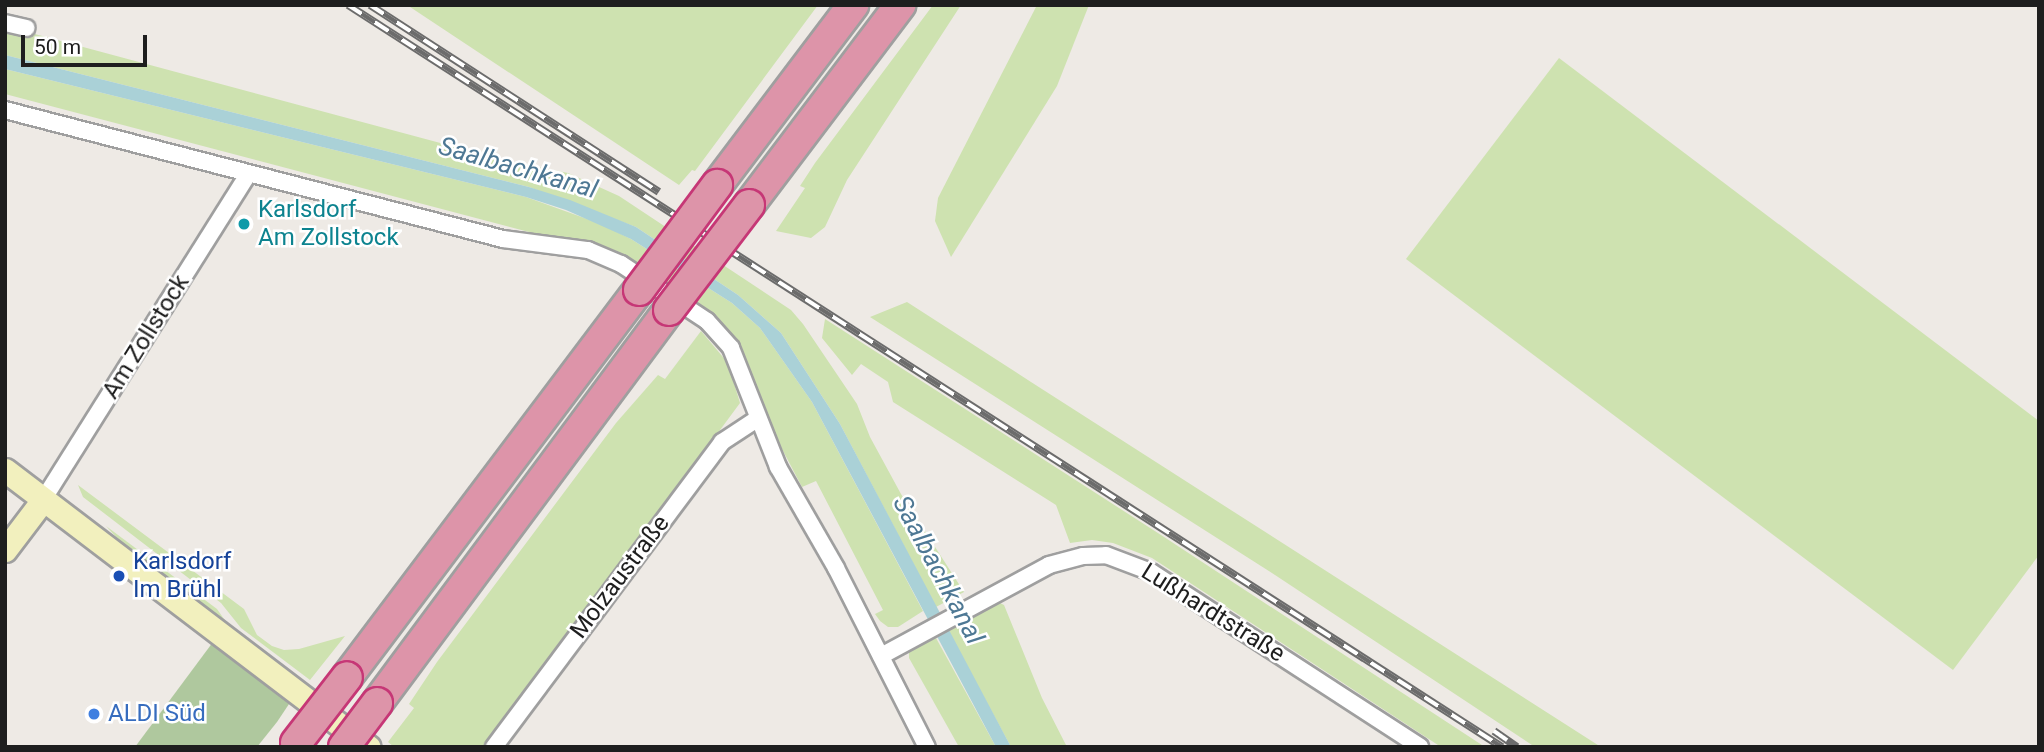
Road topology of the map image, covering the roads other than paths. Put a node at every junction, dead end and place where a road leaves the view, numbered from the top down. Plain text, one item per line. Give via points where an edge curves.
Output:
1 (853, 5) edge
2 (898, 11) edge
3 (5, 23) edge
4 (26, 28) dead end
5 (5, 110) edge
6 (248, 174) junction
7 (658, 298) junction
8 (757, 419) junction
9 (5, 470) edge
10 (43, 500) junction
11 (5, 550) edge
12 (881, 656) junction
13 (295, 745) edge
14 (344, 747) edge
15 (369, 747) edge
16 (494, 747) edge
17 (928, 747) edge
18 (1420, 747) edge

1 - 7 highway, bridge via 717,186
2 - 7 highway, bridge via 750,205
3 - 4 street
5 - 6 street
6 - 7 street via 503,239 588,250 607,256
6 - 10 street, Am Zollstock
7 - 8 street via 707,321 731,348
7 - 13 highway, bridge
7 - 14 highway, bridge
8 - 12 street via 778,467
8 - 16 street, Molzaustraße via 722,442
9 - 10 street
10 - 11 street
10 - 15 street
12 - 17 street
12 - 18 street, Lußhardtstraße via 1049,565 1083,556 1119,558 1151,572

